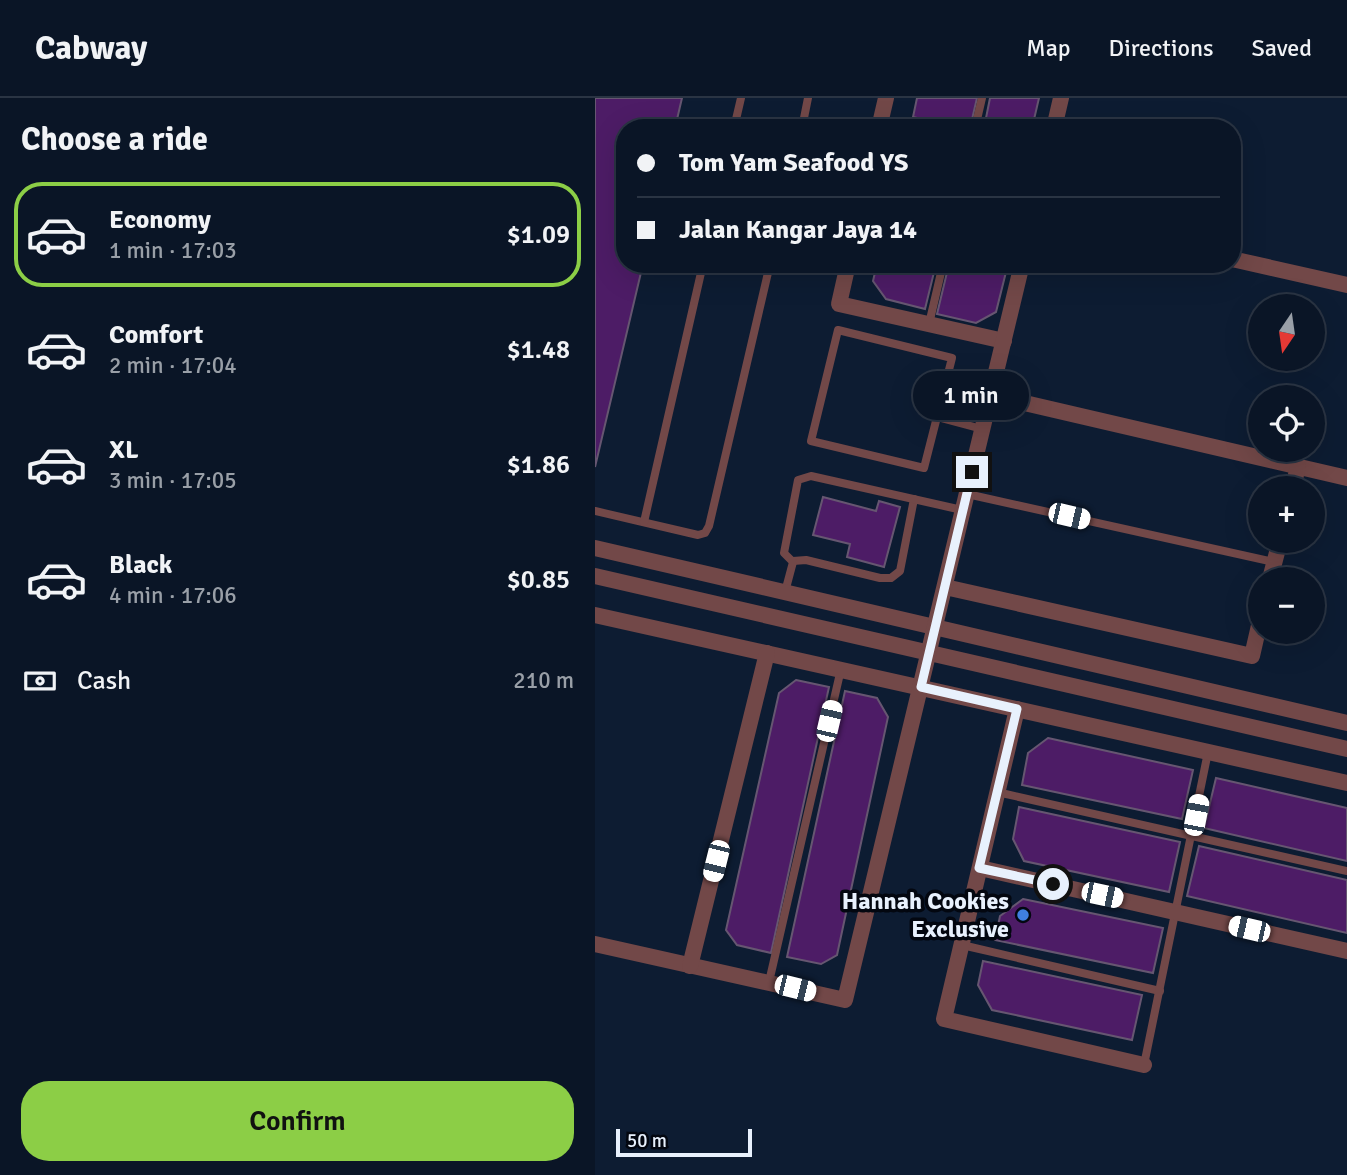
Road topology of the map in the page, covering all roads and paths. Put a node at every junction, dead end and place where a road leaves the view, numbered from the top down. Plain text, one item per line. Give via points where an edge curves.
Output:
1 (741, 98) edge
2 (809, 98) edge
3 (886, 98) edge
4 (982, 98) edge
5 (1061, 98) edge
6 (736, 119) edge
7 (803, 119) edge
8 (881, 119) edge
9 (977, 119) edge
10 (1056, 119) edge
11 (1241, 261) edge
12 (701, 273) edge
13 (768, 273) edge
14 (846, 273) edge
15 (941, 273) edge
16 (1020, 273) edge
17 (1347, 285) edge
18 (929, 324) junction
19 (1004, 341) junction
20 (991, 395) junction
21 (937, 417) junction
22 (982, 429) junction
23 (1298, 466) junction
24 (1296, 476) edge
25 (1347, 478) edge
26 (967, 494) junction
27 (914, 499) junction
28 (963, 510) junction
29 (595, 511) edge
30 (644, 522) junction
31 (595, 548) edge
32 (1277, 553) edge
33 (793, 561) junction
34 (1274, 562) junction
35 (1273, 567) edge
36 (595, 576) edge
37 (945, 587) junction
38 (785, 593) junction
39 (595, 615) edge
40 (935, 627) junction
41 (1255, 644) edge
42 (767, 653) junction
43 (929, 653) junction
44 (841, 669) junction
45 (921, 687) junction
46 (1017, 709) junction
47 (1347, 723) edge
48 (1347, 749) edge
49 (1208, 752) junction
50 (1347, 783) edge
51 (997, 792) junction
52 (1191, 836) junction
53 (979, 868) junction
54 (1347, 871) edge
55 (1176, 912) junction
56 (595, 944) edge
57 (962, 945) junction
58 (1347, 951) edge
59 (690, 966) junction
60 (769, 982) junction
61 (1160, 991) junction
62 (1145, 1066) joint

1 - 6 lane
2 - 7 lane
3 - 8 street
4 - 9 lane
5 - 10 street
11 - 17 street
12 - 30 lane
13 - 30 lane via 709,526 698,535
14 - 18 street via 839,304
15 - 18 lane
16 - 19 street
18 - 19 street
19 - 20 street
20 - 22 street
20 - 23 street
21 - 21 lane via 923,468 811,440 838,330 952,358
21 - 22 lane
22 - 26 street
23 - 24 street
23 - 25 street
26 - 28 street
26 - 34 lane
27 - 28 lane
27 - 33 lane via 900,571 891,578
27 - 33 lane via 811,476 798,480 784,553
28 - 37 street
29 - 30 lane
31 - 38 street
32 - 34 street
33 - 38 lane
34 - 35 street
36 - 43 street
37 - 40 street
37 - 41 street via 1252,656
38 - 40 street
39 - 42 street
40 - 43 street
40 - 47 street
42 - 44 street
42 - 59 street
43 - 45 street
43 - 48 street
44 - 45 street
44 - 60 lane
45 - 46 street
45 - 60 street via 845,1000
46 - 49 street
46 - 51 street
49 - 50 street
49 - 52 lane
51 - 52 lane
51 - 53 street
52 - 54 lane
52 - 55 lane
53 - 55 street
53 - 57 street
55 - 58 street
55 - 61 lane
56 - 59 street
57 - 61 lane
57 - 62 street via 944,1019
59 - 60 street
61 - 62 lane

